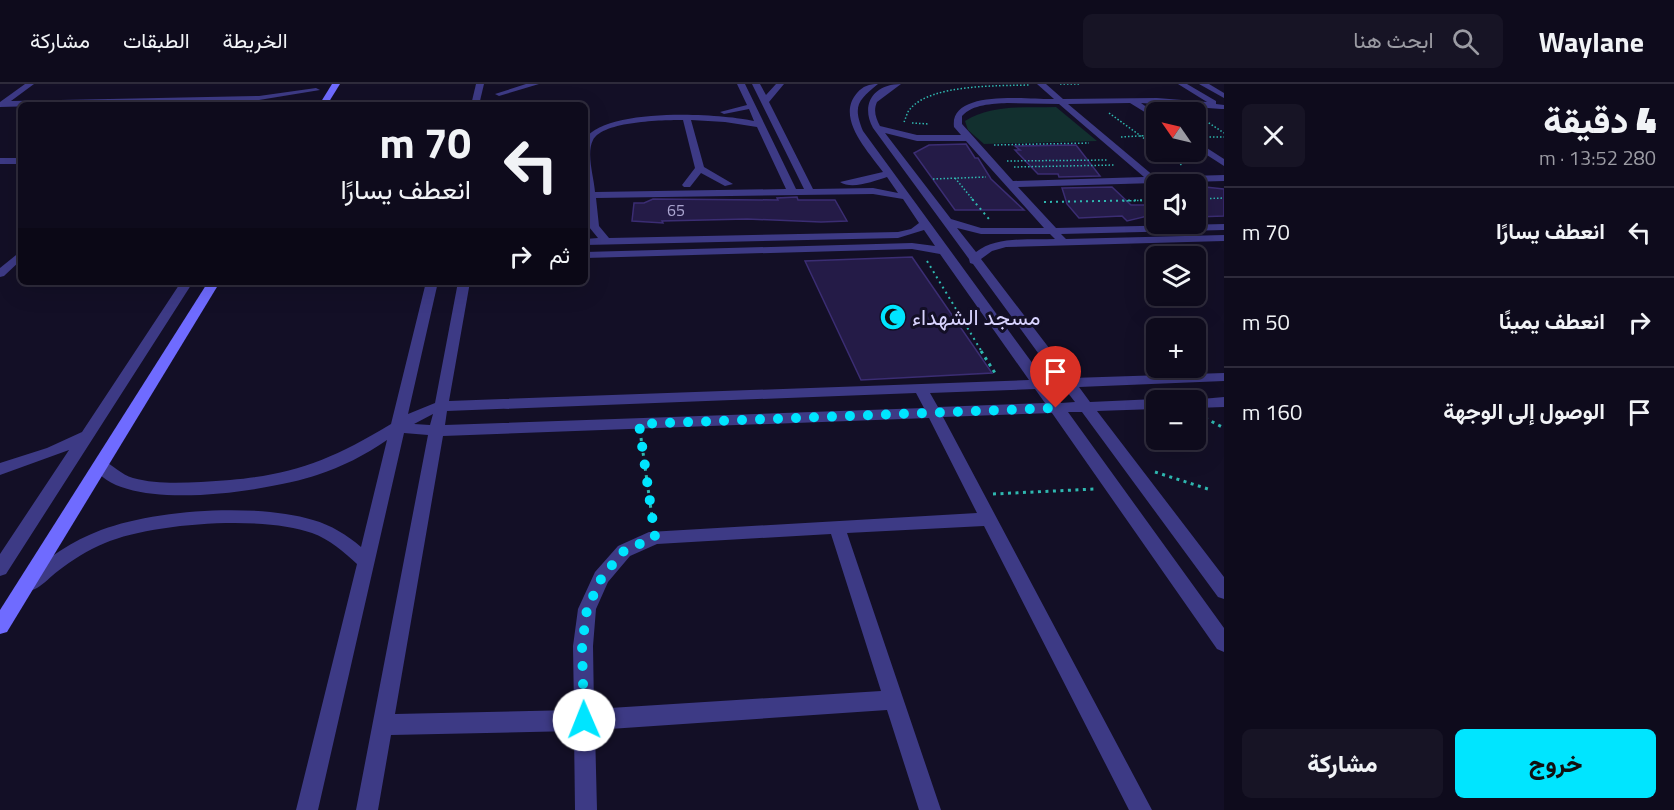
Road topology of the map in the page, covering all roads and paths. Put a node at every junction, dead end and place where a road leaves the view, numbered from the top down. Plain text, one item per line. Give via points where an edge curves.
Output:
1 (30, 84) edge
2 (336, 84) edge
3 (480, 84) edge
4 (500, 84) edge
5 (535, 84) edge
6 (741, 84) edge
7 (756, 84) edge
8 (780, 84) edge
9 (874, 84) edge
10 (897, 84) edge
11 (1041, 84) edge
12 (1182, 84) edge
13 (1203, 84) edge
14 (316, 90) edge
15 (1195, 92) junction
16 (499, 94) junction
17 (1224, 96) edge
18 (765, 101) junction
19 (1093, 101) junction
20 (1133, 101) junction
21 (1175, 101) junction
22 (112, 102) edge
23 (325, 102) edge
24 (476, 102) edge
25 (497, 102) edge
26 (1060, 102) junction
27 (1, 105) edge
28 (18, 105) edge
29 (753, 106) junction
30 (1222, 108) edge
31 (1146, 110) edge
32 (725, 115) junction
33 (687, 119) junction
34 (1206, 120) edge
35 (761, 124) junction
36 (588, 127) edge
37 (958, 127) junction
38 (877, 129) junction
39 (1224, 132) edge
40 (1141, 136) junction
41 (1146, 136) edge
42 (917, 138) junction
43 (968, 138) junction
44 (1104, 140) junction
45 (1146, 140) edge
46 (588, 142) edge
47 (888, 146) junction
48 (976, 146) junction
49 (1206, 151) edge
50 (0, 161) edge
51 (18, 161) edge
52 (1131, 162) junction
53 (992, 164) junction
54 (1224, 164) edge
55 (700, 168) junction
56 (889, 173) junction
57 (1146, 174) edge
58 (954, 178) junction
59 (1224, 178) edge
60 (1206, 179) edge
61 (914, 180) junction
62 (1006, 180) junction
63 (1146, 180) edge
64 (687, 184) junction
65 (728, 184) junction
66 (790, 187) junction
67 (808, 187) junction
68 (588, 191) edge
69 (906, 197) junction
70 (1224, 198) edge
71 (1206, 199) edge
72 (1146, 200) edge
73 (1027, 203) junction
74 (945, 221) junction
75 (925, 224) junction
76 (1224, 227) edge
77 (1053, 231) junction
78 (1000, 232) junction
79 (881, 235) junction
80 (1224, 238) edge
81 (588, 242) edge
82 (606, 242) junction
83 (1063, 242) junction
84 (918, 246) junction
85 (890, 247) junction
86 (945, 251) junction
87 (588, 255) edge
88 (18, 257) edge
89 (974, 261) junction
90 (0, 274) edge
91 (185, 285) edge
92 (212, 285) edge
93 (431, 285) edge
94 (463, 285) edge
95 (1224, 377) edge
96 (1067, 383) junction
97 (1039, 384) junction
98 (1002, 386) junction
99 (920, 387) junction
100 (1224, 402) edge
101 (1206, 403) edge
102 (1146, 404) edge
103 (441, 406) junction
104 (1085, 407) junction
105 (1056, 408) junction
106 (933, 412) junction
107 (1206, 418) edge
108 (639, 424) junction
109 (397, 427) junction
110 (1224, 429) edge
111 (437, 431) junction
112 (85, 436) junction
113 (1128, 464) junction
114 (101, 466) junction
115 (0, 469) edge
116 (1114, 489) junction
117 (1208, 489) dead end
118 (976, 494) junction
119 (989, 519) junction
120 (837, 527) junction
121 (655, 537) junction
122 (365, 561) junction
123 (0, 569) edge
124 (21, 591) junction
125 (1224, 591) edge
126 (0, 626) edge
127 (1224, 643) edge
128 (894, 700) junction
129 (584, 720) junction
130 (382, 724) junction
131 (307, 810) edge
132 (367, 810) edge
133 (586, 810) edge
134 (930, 810) edge
135 (1142, 810) edge

1 - 27 street
2 - 23 street
3 - 24 street
4 - 16 street
5 - 16 street
6 - 29 street
7 - 18 street
8 - 18 street
9 - 56 street via 858,95 852,106 853,118
10 - 38 street via 874,99 870,108
11 - 26 street
11 - 37 path via 945,90 919,99 905,111 904,122
12 - 15 street
13 - 17 street
14 - 22 street via 259,98
15 - 21 street
15 - 30 street
16 - 25 street
18 - 67 street
19 - 20 street
19 - 26 street
19 - 40 path
20 - 21 street
20 - 31 street
21 - 30 street
26 - 37 street via 975,105 959,114
26 - 44 street
27 - 28 street
29 - 32 street
29 - 35 street
32 - 33 street
32 - 35 street
32 - 36 street via 627,115
33 - 46 street via 615,123 593,134
33 - 55 street
34 - 39 path
35 - 66 street
37 - 43 street
38 - 42 street
38 - 47 street
40 - 41 path
40 - 44 path
40 - 45 path
42 - 43 street
42 - 47 street
43 - 48 street
44 - 48 path
44 - 52 street
47 - 61 street
48 - 53 street
49 - 54 street
50 - 51 street
52 - 53 path
52 - 53 path
52 - 57 street
53 - 62 street
55 - 64 street
55 - 65 street
56 - 67 street via 867,180
56 - 69 street
58 - 61 path
58 - 62 path
58 - 78 path
59 - 60 street
61 - 74 street
62 - 63 street
62 - 73 street
64 - 65 street
64 - 68 street
65 - 66 street
66 - 67 street
66 - 68 street
67 - 69 street
68 - 82 street via 594,227
69 - 75 street
70 - 71 path
72 - 73 path
73 - 77 street
74 - 78 street
74 - 89 street
75 - 79 street via 907,234
75 - 86 street
76 - 77 street
77 - 78 street
77 - 83 street
79 - 82 street
79 - 85 street via 895,241
80 - 83 street
81 - 82 street
83 - 89 street via 991,247
84 - 85 street
84 - 86 street
84 - 98 path
85 - 87 street
86 - 97 street
88 - 90 street
89 - 96 street
91 - 112 street
92 - 114 street
93 - 109 street
94 - 103 street
95 - 96 street
96 - 97 street
96 - 104 street
97 - 98 street
97 - 105 street
98 - 99 street
99 - 103 street
99 - 106 street
100 - 101 street
102 - 104 street
103 - 109 street
103 - 111 street
104 - 105 street
104 - 113 street
105 - 106 street
105 - 116 street
106 - 108 street
106 - 118 street
107 - 110 path
108 - 111 street
108 - 121 path
109 - 111 street
109 - 114 street via 321,468 255,484 152,488 113,477
109 - 122 street
111 - 130 street
112 - 115 street
112 - 123 street
113 - 117 path
113 - 125 street
114 - 124 street
116 - 118 path
116 - 127 street
118 - 119 street
119 - 120 street
119 - 135 street
120 - 121 street
120 - 128 street
121 - 129 street via 624,551 602,577 587,609 582,646
122 - 124 street via 332,535 289,521 169,522 120,531 94,541 43,572
122 - 131 street
124 - 126 street
128 - 129 street
128 - 134 street
129 - 130 street
129 - 133 street
130 - 132 street

